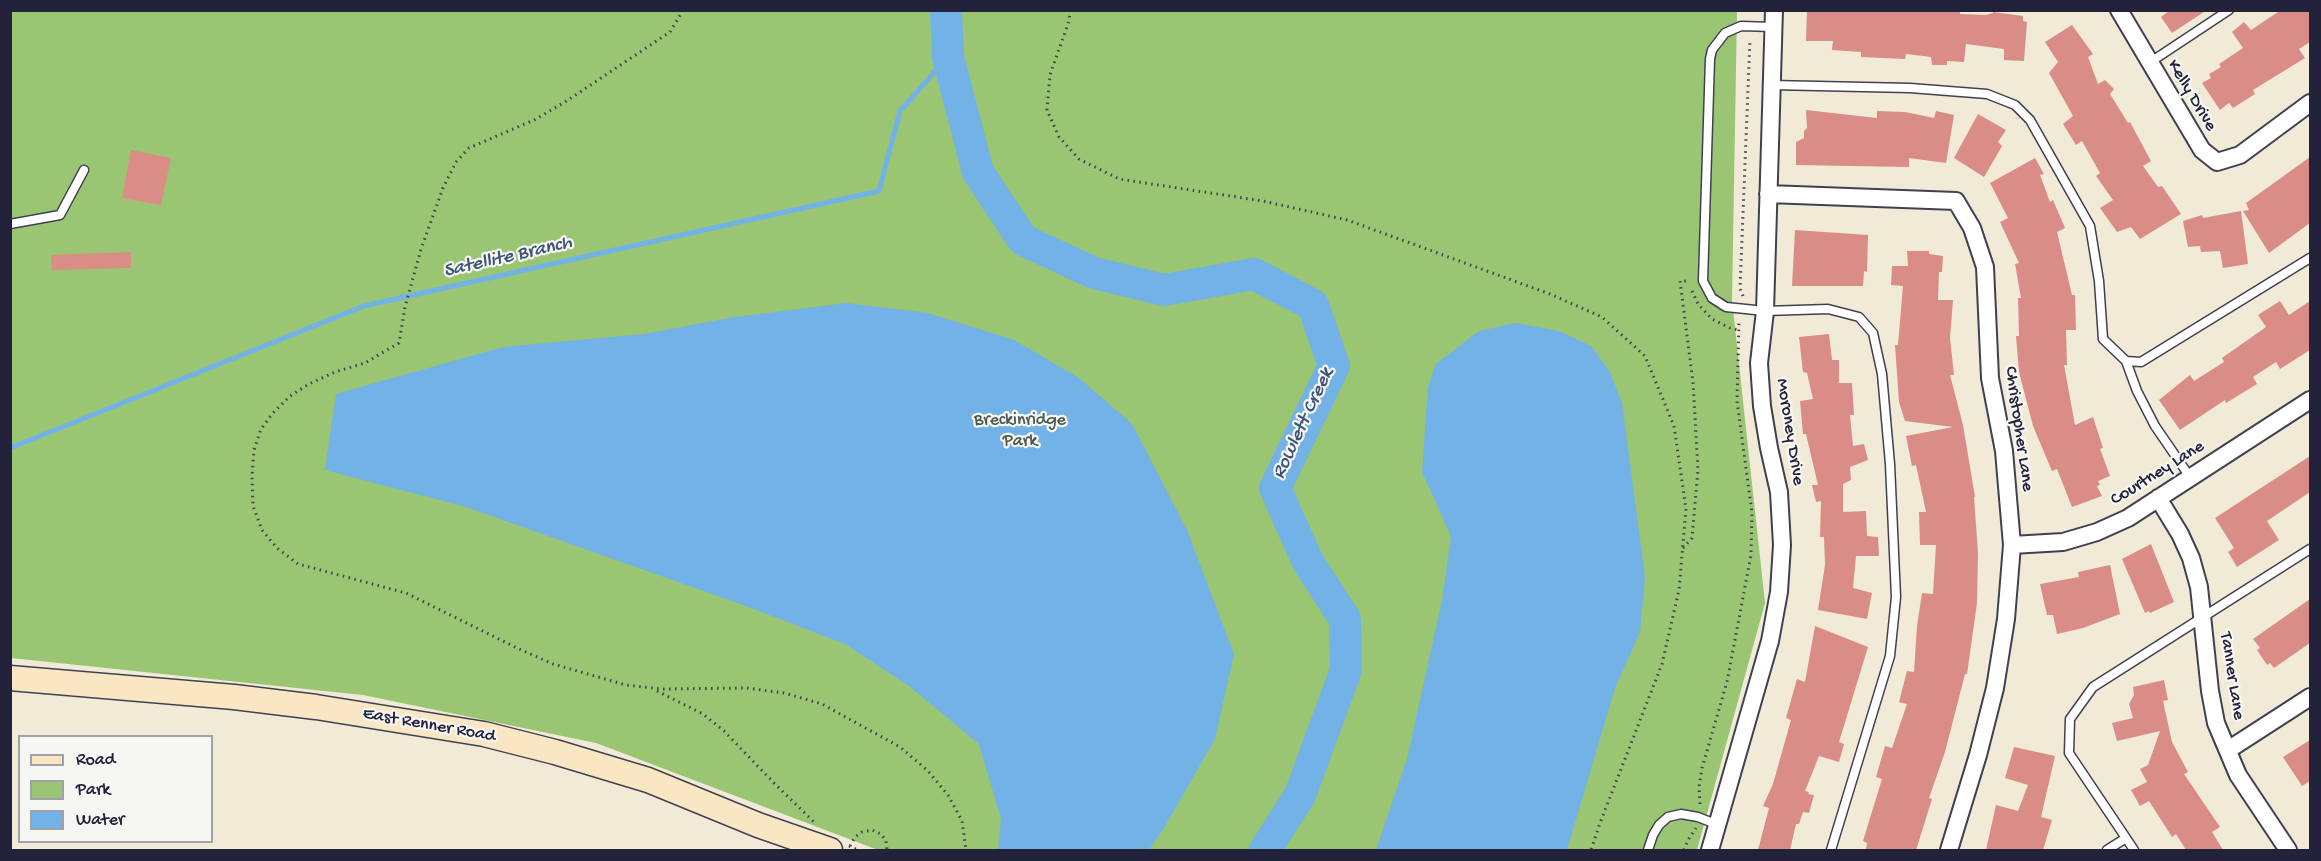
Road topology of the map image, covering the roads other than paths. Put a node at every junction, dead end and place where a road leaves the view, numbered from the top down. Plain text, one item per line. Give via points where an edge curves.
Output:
1 (2119, 10) edge
2 (2229, 10) edge
3 (1774, 19) edge
4 (2148, 63) junction
5 (1771, 85) junction
6 (2310, 103) edge
7 (84, 170) dead end
8 (1768, 194) junction
9 (10, 224) edge
10 (2310, 258) edge
11 (1765, 311) junction
12 (2126, 361) junction
13 (2310, 400) edge
14 (2190, 477) junction
15 (2158, 498) junction
16 (2012, 544) junction
17 (2310, 549) edge
18 (2203, 616) junction
19 (10, 678) edge
20 (2310, 697) edge
21 (2228, 750) junction
22 (1718, 825) junction
23 (2126, 838) junction
24 (838, 847) edge
25 (1648, 850) edge
26 (1710, 850) edge
27 (1831, 850) edge
28 (1949, 850) edge
29 (2107, 850) edge
30 (2134, 850) edge
31 (2288, 850) edge

1 - 4 street, Kelly Drive
2 - 4 lane
3 - 5 street, Moroney Drive
3 - 11 lane via 1725,33 1710,59 1702,266 1703,281 1712,298 1726,307
4 - 6 street, Kelly Drive via 2202,150 2217,162 2240,155
5 - 8 street, Moroney Drive
5 - 12 lane via 1965,92 1987,94 2015,105 2030,120 2090,226 2103,339
7 - 9 lane via 60,215
8 - 11 street, Moroney Drive
8 - 16 street, Christopher Lane via 1956,201 1972,228 1985,267 1990,378 2004,451
10 - 12 lane via 2141,362
11 - 22 street, Moroney Drive via 1759,363 1762,406 1779,492 1779,592 1770,641
11 - 27 lane via 1828,309 1859,317 1872,333 1882,374 1896,597 1892,644
12 - 14 lane via 2155,426
13 - 14 street, Courtney Lane
14 - 15 street, Courtney Lane
15 - 16 street, Courtney Lane via 2097,532 2063,542
15 - 18 street, Tanner Lane via 2191,558
16 - 28 street, Christopher Lane via 1995,688
17 - 18 lane
18 - 21 street, Tanner Lane via 2210,691 2216,723
18 - 23 lane via 2093,687 2070,719 2069,753
19 - 24 main road, East Renner Road via 269,701 484,734 648,780 758,825
20 - 21 street
21 - 31 street, Tanner Lane via 2248,792
22 - 25 lane via 1681,814 1668,818 1659,825
22 - 26 street, Moroney Drive
23 - 29 lane
23 - 30 lane

